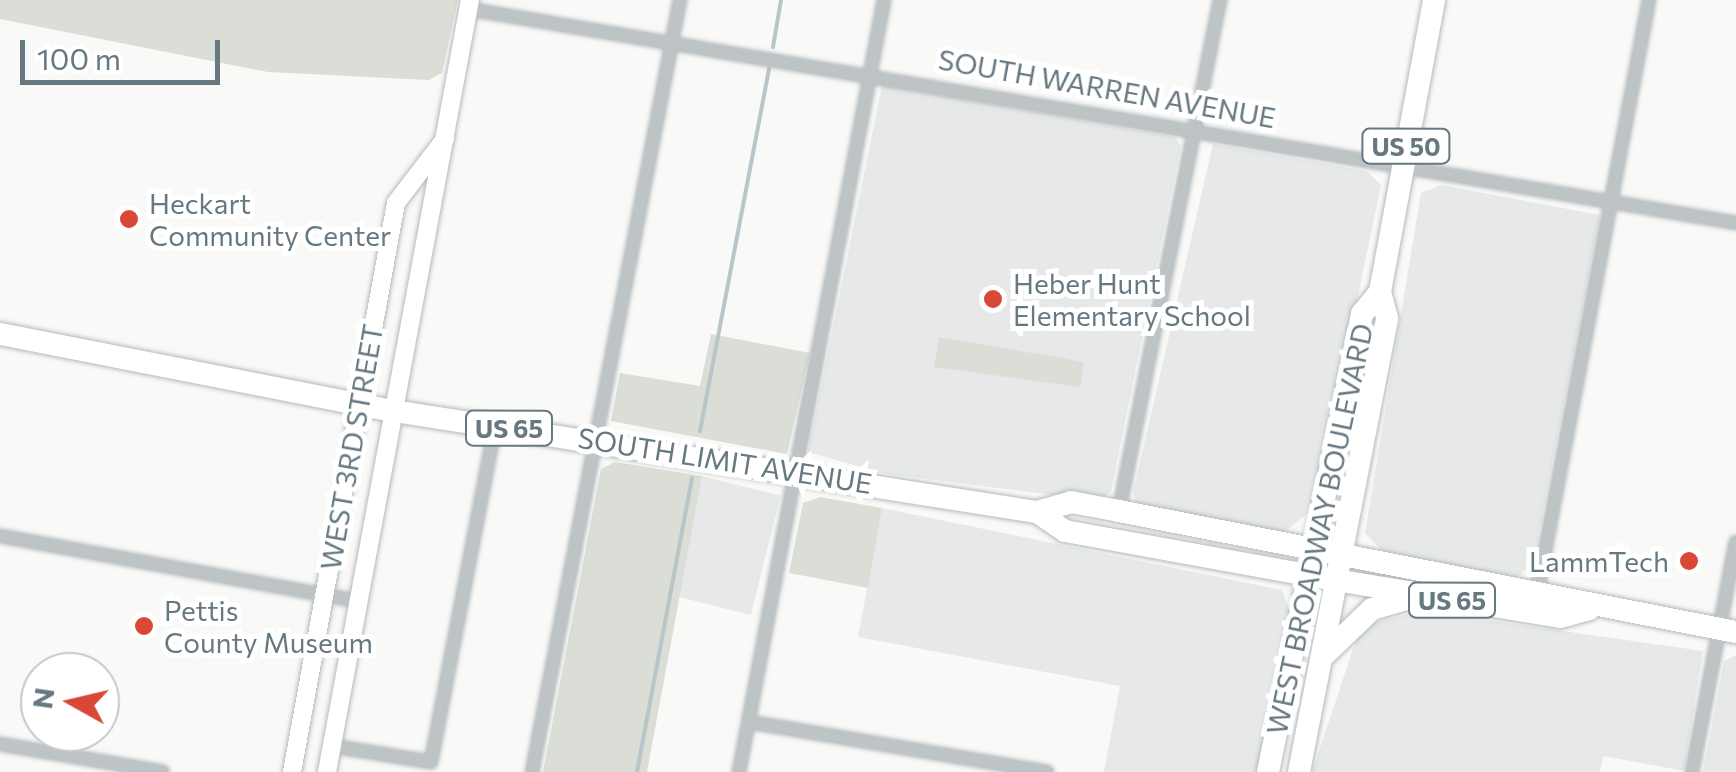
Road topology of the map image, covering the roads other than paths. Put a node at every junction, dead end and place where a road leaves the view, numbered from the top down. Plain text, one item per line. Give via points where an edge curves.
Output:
1 (680, 0) edge
2 (884, 0) edge
3 (1220, 0) edge
4 (1434, 0) edge
5 (1649, 0) edge
6 (469, 5) edge
7 (672, 41) junction
8 (870, 74) junction
9 (1195, 127) junction
10 (446, 139) junction
11 (1402, 167) junction
12 (1610, 201) junction
13 (1736, 222) edge
14 (1380, 292) junction
15 (0, 334) edge
16 (358, 405) junction
17 (394, 411) junction
18 (495, 426) junction
19 (596, 437) junction
20 (796, 471) junction
21 (1119, 510) junction
22 (1038, 512) junction
23 (0, 536) edge
24 (1736, 542) edge
25 (1312, 548) junction
26 (1340, 553) junction
27 (1306, 575) junction
28 (1335, 580) junction
29 (1538, 588) junction
30 (325, 594) junction
31 (1422, 595) junction
32 (359, 601) junction
33 (1590, 609) junction
34 (1728, 631) edge
35 (1320, 660) junction
36 (749, 722) junction
37 (0, 744) edge
38 (332, 746) junction
39 (94, 766) edge
40 (163, 772) edge
41 (292, 772) edge
42 (327, 772) edge
43 (532, 772) edge
44 (740, 772) edge
45 (1047, 772) edge
46 (1268, 772) edge
47 (1299, 772) edge
48 (1692, 772) edge

1 - 7 street
2 - 8 street
3 - 9 street
4 - 11 highway, WEST BROADWAY BOULEVARD / US 50
5 - 12 street
6 - 7 street, SOUTH WARREN AVENUE
6 - 10 street, WEST 3RD STREET
7 - 8 street, SOUTH WARREN AVENUE
7 - 19 street
8 - 9 street, SOUTH WARREN AVENUE
8 - 20 street
9 - 11 street, SOUTH WARREN AVENUE
9 - 21 street
10 - 16 street, WEST 3RD STREET via 396,203
10 - 17 street, WEST 3RD STREET
11 - 12 street, SOUTH WARREN AVENUE
11 - 14 highway, WEST BROADWAY BOULEVARD / US 50
12 - 13 street, SOUTH WARREN AVENUE
12 - 29 street
14 - 25 highway, WEST BROADWAY BOULEVARD / US 50 via 1362,314
14 - 26 highway, WEST BROADWAY BOULEVARD / US 50 via 1387,318
15 - 16 highway, SOUTH LIMIT AVENUE / US 65
16 - 17 highway, SOUTH LIMIT AVENUE / US 65
16 - 30 street, WEST 3RD STREET
17 - 18 highway, SOUTH LIMIT AVENUE / US 65
17 - 32 street, WEST 3RD STREET
18 - 19 highway, SOUTH LIMIT AVENUE / US 65
18 - 38 street via 432,762
19 - 20 highway, SOUTH LIMIT AVENUE / US 65
19 - 43 street
20 - 22 highway, SOUTH LIMIT AVENUE / US 65
20 - 36 street
21 - 22 highway, SOUTH LIMIT AVENUE / US 65 via 1071,502
21 - 25 highway, SOUTH LIMIT AVENUE / US 65
22 - 27 highway, SOUTH LIMIT AVENUE / US 65 via 1065,531
23 - 30 street
24 - 34 street
25 - 26 highway, SOUTH LIMIT AVENUE / US 65
25 - 27 highway, WEST BROADWAY BOULEVARD / US 50
26 - 28 highway, WEST BROADWAY BOULEVARD / US 50
26 - 29 highway, SOUTH LIMIT AVENUE / US 65
27 - 28 highway, SOUTH LIMIT AVENUE / US 65
27 - 46 highway, WEST BROADWAY BOULEVARD / US 50
28 - 31 highway, SOUTH LIMIT AVENUE / US 65
28 - 35 highway, WEST BROADWAY BOULEVARD / US 50
29 - 33 highway, SOUTH LIMIT AVENUE / US 65
30 - 32 street
30 - 41 street, WEST 3RD STREET
31 - 33 highway, SOUTH LIMIT AVENUE / US 65 via 1560,617
31 - 35 highway via 1372,609
32 - 38 street, WEST 3RD STREET
33 - 34 highway, SOUTH LIMIT AVENUE / US 65
34 - 48 street
35 - 47 highway, WEST BROADWAY BOULEVARD / US 50
36 - 44 street
36 - 45 street
37 - 39 street
38 - 42 street, WEST 3RD STREET
39 - 40 street

